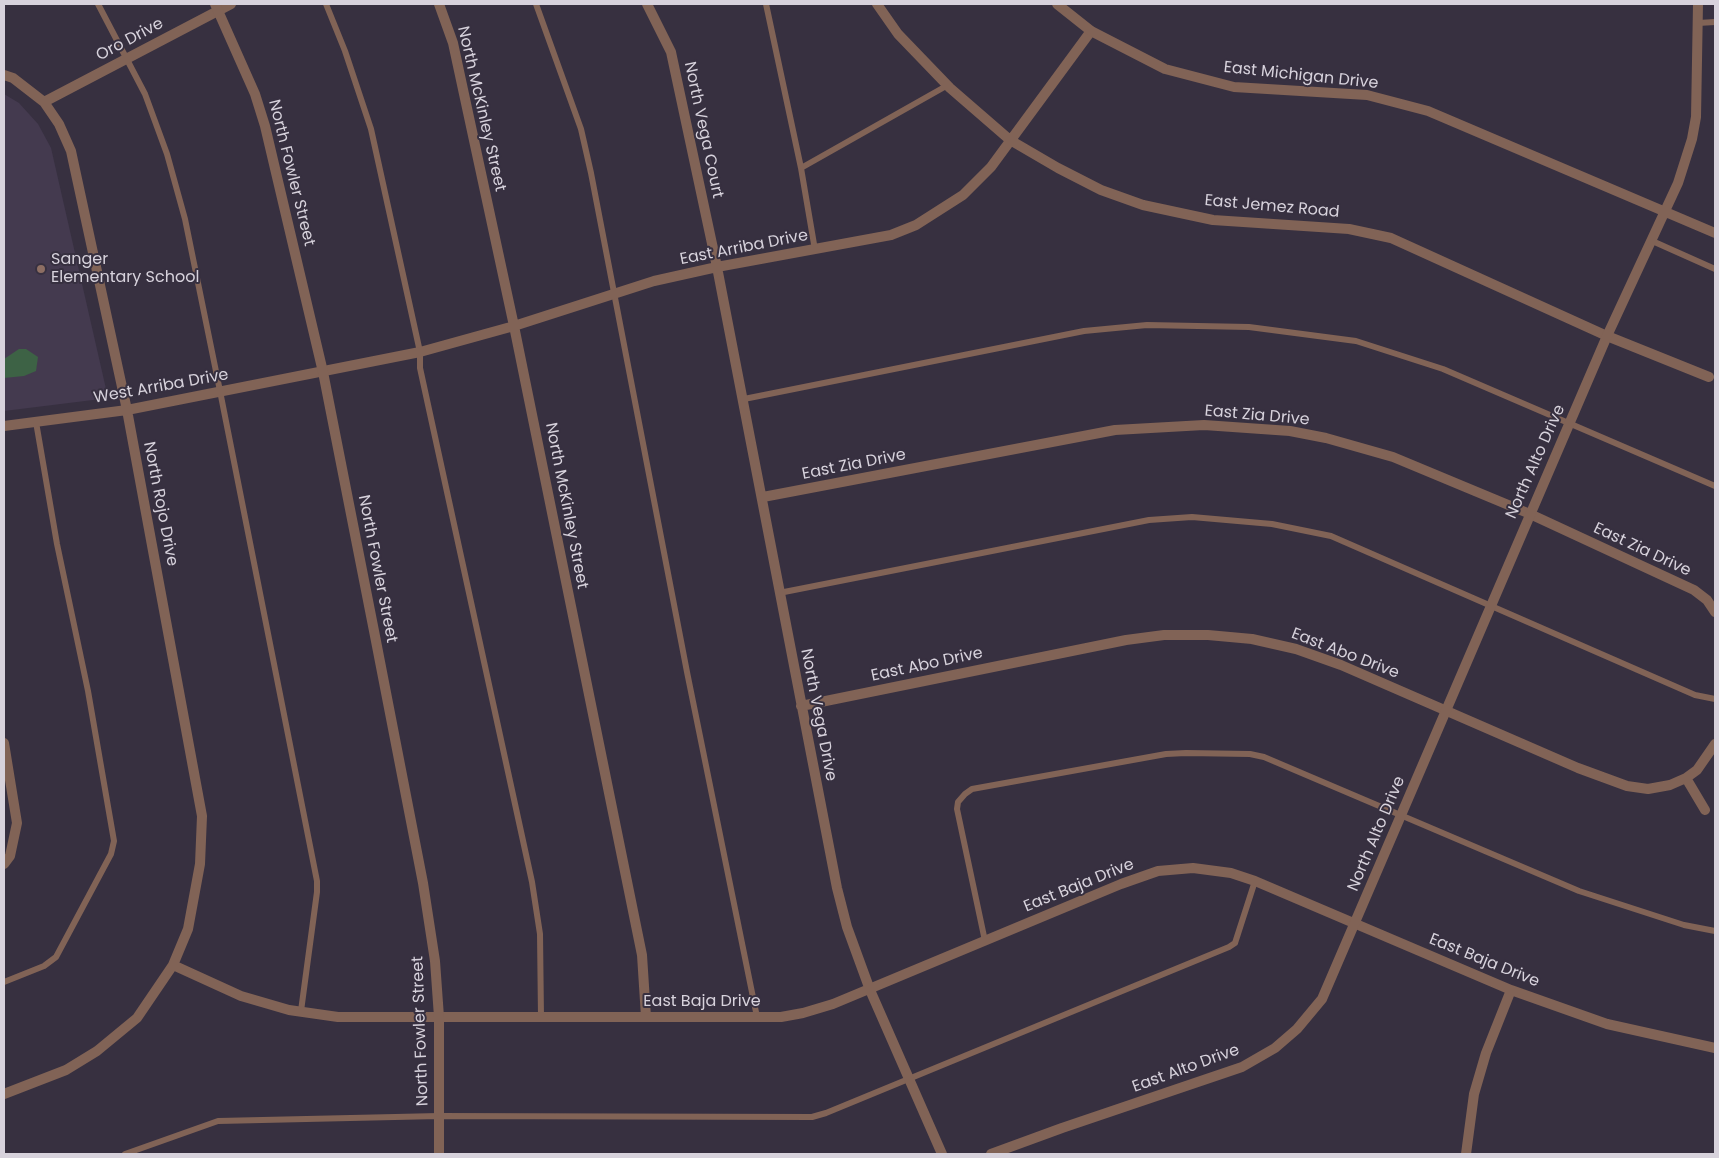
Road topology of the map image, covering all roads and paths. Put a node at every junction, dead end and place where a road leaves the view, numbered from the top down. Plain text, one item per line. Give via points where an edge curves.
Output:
1 (98, 4) edge
2 (231, 4) edge
3 (326, 4) edge
4 (439, 4) edge
5 (536, 4) edge
6 (647, 4) edge
7 (766, 4) edge
8 (877, 4) edge
9 (1057, 4) edge
10 (1698, 4) edge
11 (217, 7) edge
12 (1715, 22) edge
13 (1698, 23) junction
14 (1091, 31) junction
15 (128, 58) junction
16 (4, 75) edge
17 (948, 85) junction
18 (44, 102) junction
19 (1010, 140) junction
20 (801, 168) junction
21 (1666, 211) junction
22 (1715, 233) edge
23 (1650, 240) junction
24 (814, 250) junction
25 (717, 267) junction
26 (1715, 269) edge
27 (612, 293) junction
28 (514, 326) junction
29 (1607, 336) junction
30 (420, 352) junction
31 (323, 372) junction
32 (1709, 377) dead end
33 (220, 391) junction
34 (744, 398) junction
35 (127, 410) junction
36 (36, 422) junction
37 (1570, 422) junction
38 (4, 426) edge
39 (1715, 486) edge
40 (763, 497) junction
41 (1530, 514) junction
42 (779, 593) junction
43 (1490, 604) junction
44 (1715, 612) edge
45 (1715, 699) edge
46 (801, 706) junction
47 (1444, 710) junction
48 (4, 743) edge
49 (1715, 744) edge
50 (1686, 778) junction
51 (1705, 810) dead end
52 (1401, 816) junction
53 (4, 864) edge
54 (1255, 881) junction
55 (1356, 923) junction
56 (1715, 931) edge
57 (985, 941) junction
58 (172, 965) junction
59 (4, 982) edge
60 (870, 990) junction
61 (1511, 990) junction
62 (301, 1011) junction
63 (757, 1016) junction
64 (439, 1017) junction
65 (541, 1017) junction
66 (646, 1017) junction
67 (1715, 1048) edge
68 (908, 1078) junction
69 (4, 1094) edge
70 (439, 1116) junction
71 (125, 1154) edge
72 (439, 1154) edge
73 (942, 1154) edge
74 (991, 1154) edge
75 (1466, 1154) edge

1 - 15 lane
2 - 11 street, Oro Drive
3 - 30 lane via 371,129
4 - 28 street, North McKinley Street via 453,43
5 - 27 lane via 581,129
6 - 25 street, North Vega Court via 671,52
7 - 20 lane
8 - 17 street, East Jemez Road via 898,34
9 - 14 street, East Michigan Drive
10 - 13 street, North Alto Drive
11 - 15 street, Oro Drive
11 - 31 street, North Fowler Street via 249,78 266,126
12 - 13 lane
13 - 21 street, North Alto Drive via 1696,117 1692,139
14 - 19 street, East Arriba Drive
14 - 21 street, East Michigan Drive via 1166,69 1234,87 1367,96 1428,111
15 - 18 street, Oro Drive
15 - 33 lane via 145,94 182,210
16 - 18 street, North Rojo Drive via 13,78
17 - 19 street, East Jemez Road
17 - 20 lane
18 - 35 street, North Rojo Drive via 59,124 71,151
19 - 24 street, East Arriba Drive via 991,168 963,195 916,225 891,235
19 - 29 street, East Jemez Road via 1101,190 1143,204 1213,220 1349,229 1391,238
20 - 24 lane
21 - 22 street, East Michigan Drive
21 - 23 street, North Alto Drive
23 - 26 lane
23 - 29 street, North Alto Drive
24 - 25 street, East Arriba Drive
25 - 27 street, East Arriba Drive
25 - 34 street, North Vega Drive
27 - 28 street, East Arriba Drive
27 - 63 lane
28 - 30 street, East Arriba Drive
28 - 66 street, North McKinley Street via 642,955
29 - 32 street, East Jemez Road
29 - 37 street, North Alto Drive
30 - 31 street, East Arriba Drive
30 - 65 lane via 420,368 532,882 540,934
31 - 33 street, West Arriba Drive
31 - 64 street, North Fowler Street via 423,883 435,962
33 - 35 street, West Arriba Drive
33 - 62 lane via 317,881
34 - 37 lane via 1084,331 1147,325 1249,327 1356,341 1443,368
34 - 40 street, North Vega Drive
35 - 36 street, West Arriba Drive
35 - 58 street, North Rojo Drive via 202,816 195,900 188,929
36 - 38 street, West Arriba Drive
36 - 59 lane via 114,841 111,854 56,957 44,966
37 - 39 lane
37 - 41 street, North Alto Drive
40 - 41 street, East Zia Drive via 1085,434 1150,426 1204,424 1290,431 1356,446 1393,457
40 - 42 street, North Vega Drive
41 - 43 street, North Alto Drive
41 - 44 street, East Zia Drive via 1694,590
42 - 43 lane via 1149,520 1192,518 1272,524 1331,536
42 - 46 street, North Vega Drive
43 - 45 lane via 1695,694
43 - 47 street, North Alto Drive
46 - 47 street, East Abo Drive via 1126,640 1164,635 1208,635 1252,639 1296,649
46 - 60 street, North Vega Drive via 837,888
47 - 50 street, East Abo Drive via 1627,786 1648,789
47 - 52 street, North Alto Drive
48 - 53 street via 17,823 10,856
49 - 50 street, East Abo Drive via 1697,770
50 - 51 street
52 - 55 street, North Alto Drive
52 - 56 lane via 1579,891 1684,925
52 - 57 lane via 1264,757 1250,754 1166,754 972,789 958,802 958,809
54 - 55 street, East Baja Drive
54 - 57 street, East Baja Drive via 1213,869 1158,871
54 - 68 lane via 1235,943 1229,947
55 - 61 street, East Baja Drive
55 - 74 street, East Alto Drive via 1322,1000 1297,1030 1276,1048 1242,1068
57 - 60 street, East Baja Drive
58 - 62 street, East Baja Drive via 241,996
58 - 69 street, North Rojo Drive via 137,1018 97,1051 66,1070
60 - 63 street, East Baja Drive via 803,1013
60 - 68 street, North Vega Drive
61 - 67 street, East Baja Drive via 1607,1024
61 - 75 street via 1474,1094
62 - 64 street, East Baja Drive via 338,1017
63 - 66 street, East Baja Drive
64 - 65 street, East Baja Drive
64 - 70 street, North Fowler Street
65 - 66 street, East Baja Drive
68 - 70 lane via 812,1117
68 - 73 street, North Vega Drive
70 - 71 lane via 218,1121
70 - 72 street, North Fowler Street

